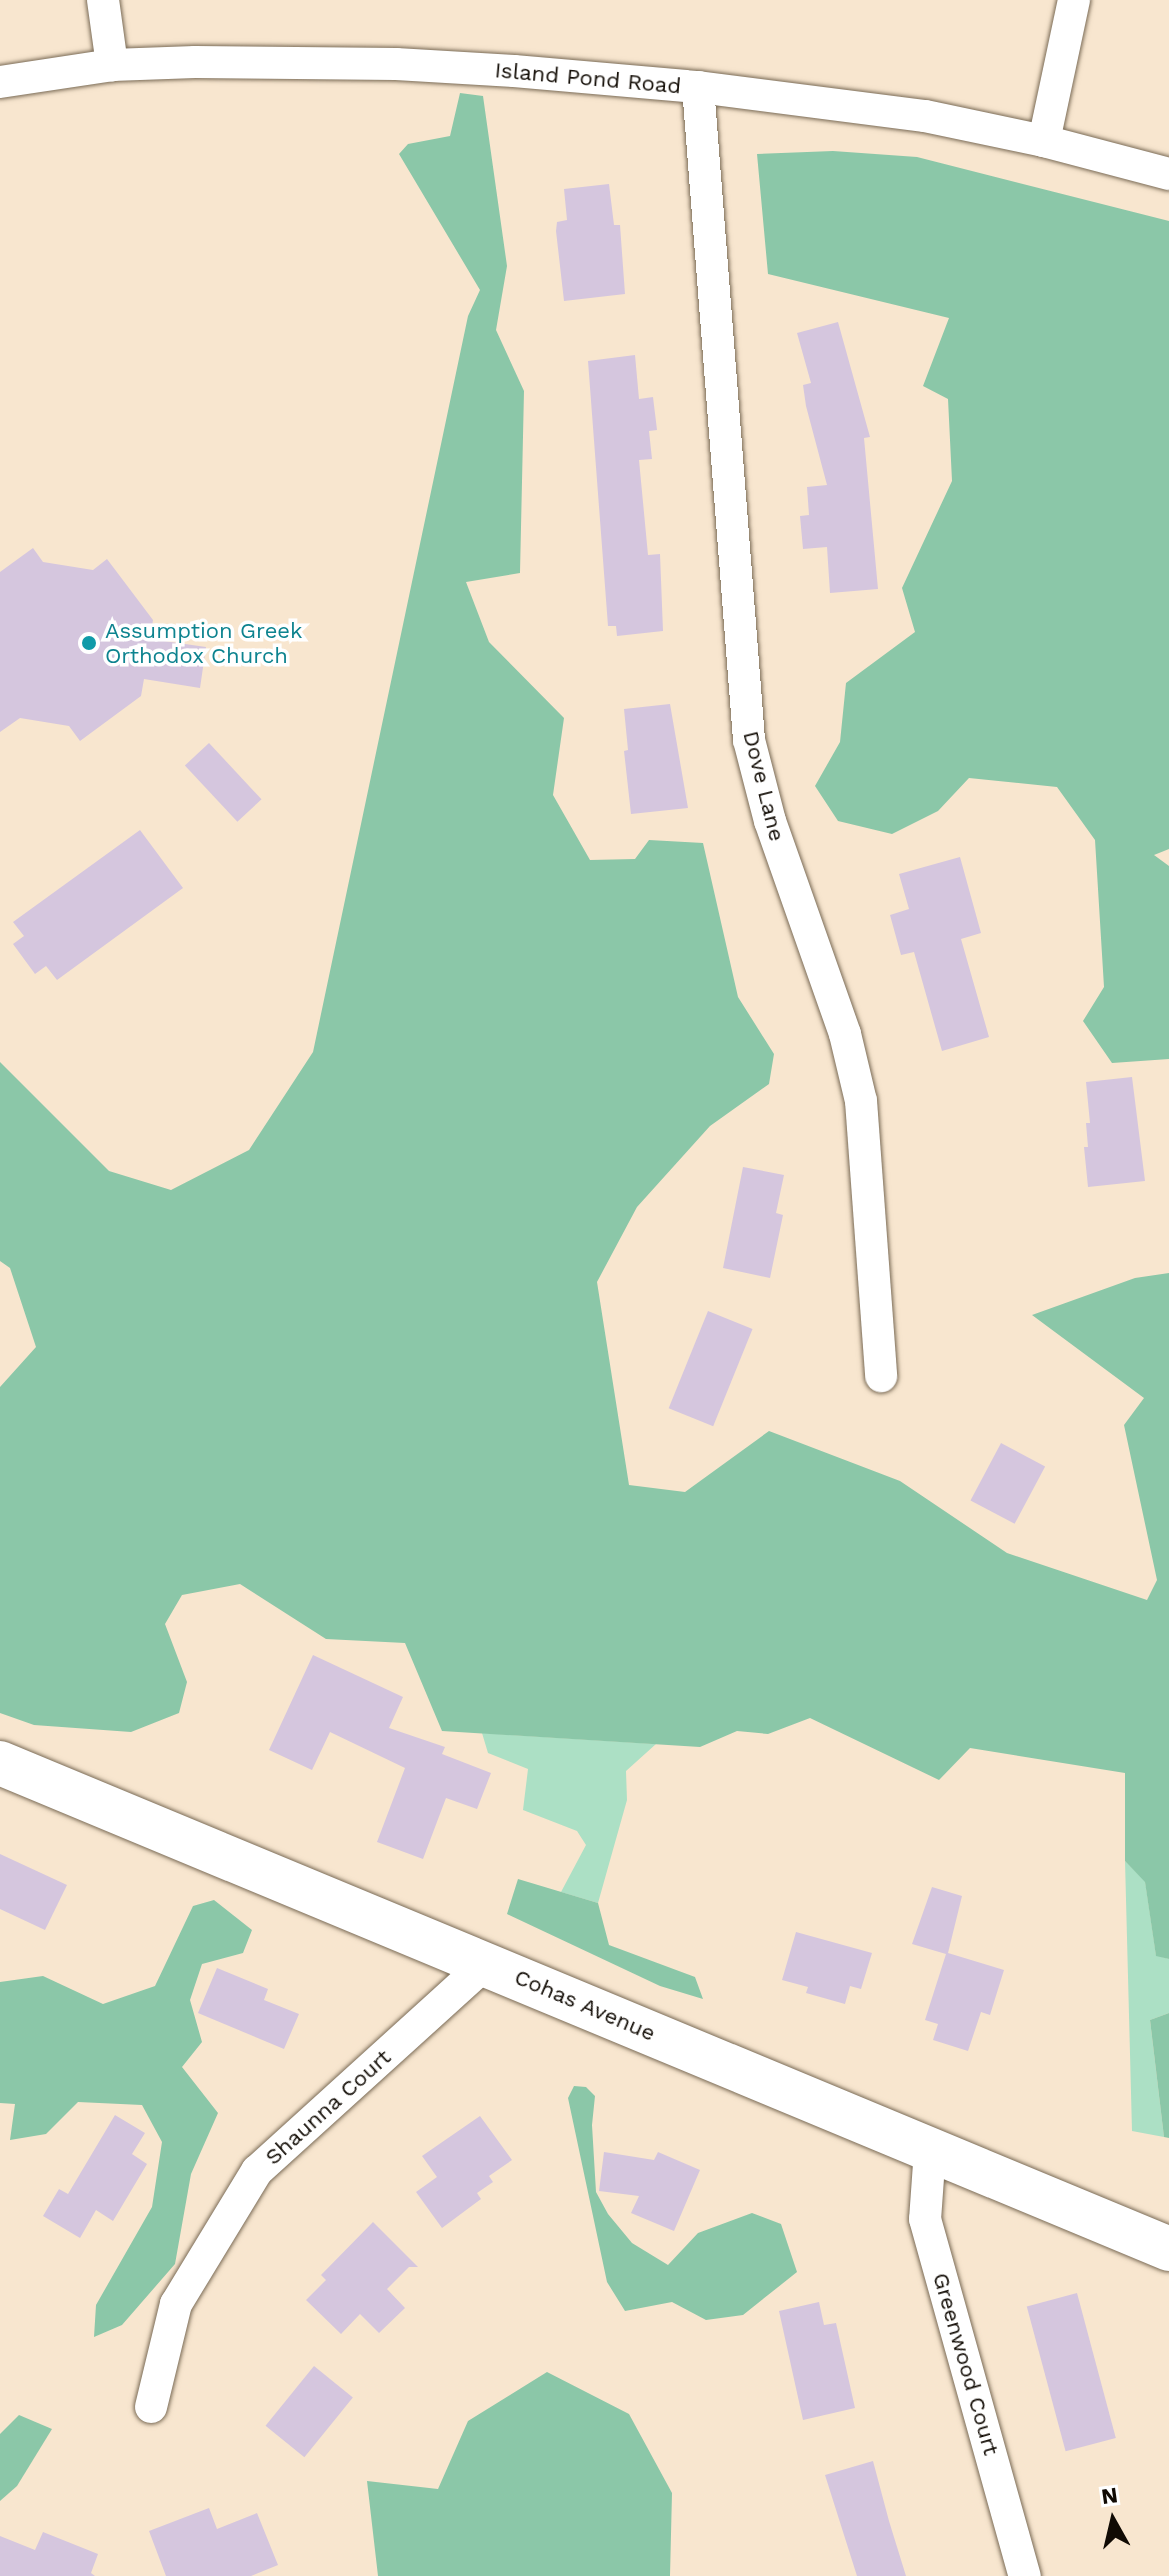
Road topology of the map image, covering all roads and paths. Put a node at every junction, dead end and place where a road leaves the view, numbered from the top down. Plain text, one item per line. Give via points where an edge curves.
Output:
1 (103, 0) edge
2 (1074, 0) edge
3 (112, 65) junction
4 (0, 82) edge
5 (698, 87) junction
6 (1044, 141) junction
7 (1169, 174) edge
8 (881, 1376) dead end
9 (0, 1763) edge
10 (486, 1963) junction
11 (930, 2150) junction
12 (1169, 2249) edge
13 (151, 2407) dead end
14 (1025, 2576) edge

1 - 3 street
2 - 6 street
3 - 4 street, Island Pond Road
3 - 5 street, Island Pond Road via 396,64
5 - 6 street, Island Pond Road via 925,116
5 - 8 street, Dove Lane via 749,740 770,821 845,1034 861,1101
6 - 7 street, Island Pond Road
9 - 10 street, Cohas Avenue
10 - 11 street, Cohas Avenue
10 - 13 street, Shaunna Court via 257,2171 176,2304
11 - 12 street, Cohas Avenue
11 - 14 street, Greenwood Court via 925,2219

